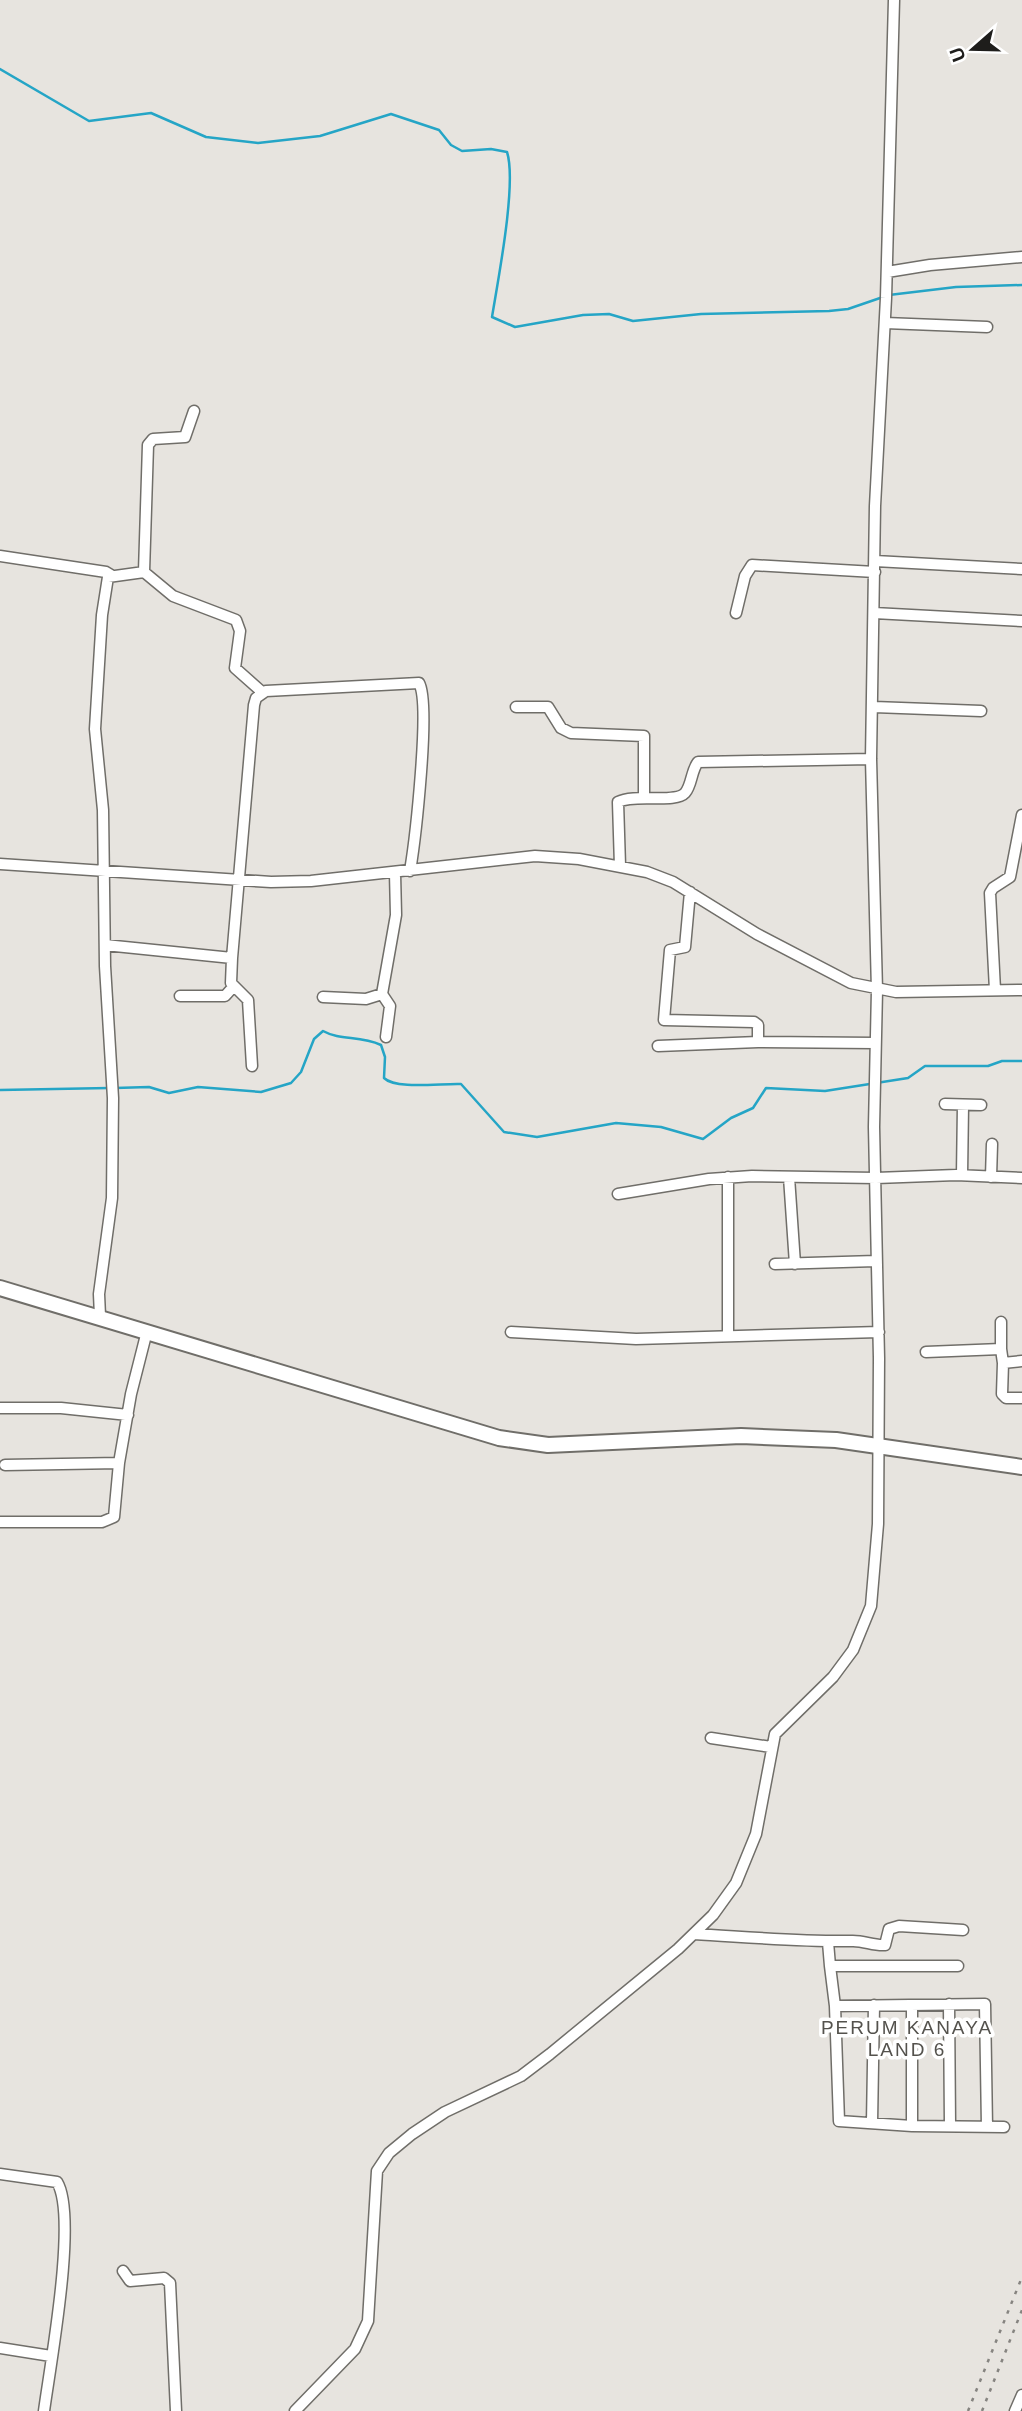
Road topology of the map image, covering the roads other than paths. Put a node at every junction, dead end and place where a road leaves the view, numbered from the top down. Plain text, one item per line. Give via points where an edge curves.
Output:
1 (894, 0) edge
2 (1022, 257) edge
3 (887, 272) junction
4 (885, 323) junction
5 (987, 327) dead end
6 (194, 411) dead end
7 (0, 556) edge
8 (875, 561) junction
9 (1022, 569) edge
10 (144, 572) junction
11 (875, 572) junction
12 (111, 575) junction
13 (736, 613) dead end
14 (874, 613) junction
15 (1022, 621) edge
16 (262, 692) junction
17 (516, 707) dead end
18 (874, 707) junction
19 (981, 711) dead end
20 (871, 759) junction
21 (644, 795) junction
22 (1022, 815) edge
23 (0, 864) edge
24 (620, 866) junction
25 (410, 871) junction
26 (105, 873) junction
27 (395, 873) junction
28 (239, 881) junction
29 (690, 892) junction
30 (105, 945) junction
31 (232, 958) junction
32 (234, 986) junction
33 (877, 990) junction
34 (995, 990) junction
35 (1022, 990) edge
36 (382, 994) junction
37 (180, 996) dead end
38 (323, 997) dead end
39 (386, 1037) dead end
40 (758, 1042) junction
41 (875, 1043) junction
42 (658, 1046) dead end
43 (252, 1066) dead end
44 (945, 1104) dead end
45 (964, 1105) junction
46 (981, 1105) dead end
47 (992, 1144) dead end
48 (962, 1175) junction
49 (728, 1177) junction
50 (789, 1177) junction
51 (991, 1177) junction
52 (876, 1178) junction
53 (1022, 1178) edge
54 (618, 1194) dead end
55 (876, 1261) junction
56 (775, 1264) dead end
57 (795, 1264) junction
58 (0, 1288) edge
59 (100, 1316) junction
60 (1001, 1322) dead end
61 (147, 1332) junction
62 (511, 1332) dead end
63 (879, 1332) junction
64 (728, 1336) junction
65 (1001, 1349) junction
66 (926, 1352) dead end
67 (1022, 1361) edge
68 (1003, 1363) junction
69 (1022, 1398) edge
70 (0, 1408) edge
71 (128, 1415) junction
72 (878, 1447) junction
73 (119, 1463) junction
74 (5, 1465) dead end
75 (1022, 1467) edge
76 (0, 1522) edge
77 (711, 1738) dead end
78 (771, 1748) junction
79 (962, 1930) dead end
80 (694, 1934) junction
81 (828, 1942) junction
82 (830, 1966) junction
83 (958, 1966) dead end
84 (949, 2004) junction
85 (874, 2005) junction
86 (912, 2005) junction
87 (835, 2006) junction
88 (872, 2123) junction
89 (950, 2125) junction
90 (912, 2126) junction
91 (987, 2127) junction
92 (1004, 2127) dead end
93 (0, 2174) edge
94 (123, 2271) dead end
95 (0, 2348) edge
96 (51, 2356) junction
97 (1022, 2395) edge
98 (44, 2411) edge
99 (176, 2411) edge
100 (295, 2411) edge
101 (1015, 2411) edge

1 - 3 street
2 - 3 street
3 - 4 street
4 - 5 street
4 - 8 street
6 - 10 street via 185,437 153,439 148,445
7 - 12 street
8 - 9 street
8 - 11 street
10 - 12 street
10 - 16 street via 173,596 236,620 240,631 235,668
11 - 13 street via 752,565
11 - 14 street
12 - 26 street via 106,582 95,729
14 - 15 street
14 - 18 street
16 - 25 street via 419,683 418,823
16 - 28 street via 254,705 251,728
17 - 21 street via 548,707 561,728 571,733 644,737
18 - 19 street
18 - 20 street
20 - 21 street via 704,761 695,765 683,795
20 - 33 street
21 - 24 street via 620,799 617,804
22 - 34 street via 1010,877 990,893
23 - 26 street
24 - 25 street via 535,856
24 - 29 street via 661,877
25 - 27 street
26 - 28 street
26 - 30 street
27 - 28 street via 292,882
27 - 36 street via 396,915
28 - 31 street
29 - 33 street via 786,950 851,983
29 - 40 street via 685,947 670,950 664,1020 755,1022
30 - 31 street
30 - 59 street via 113,1198
31 - 32 street via 230,981
32 - 37 street via 225,996
32 - 43 street via 248,1000
33 - 34 street
33 - 41 street
34 - 35 street
36 - 38 street via 366,999
36 - 39 street via 390,1006
40 - 41 street
40 - 42 street
41 - 52 street
44 - 45 street
45 - 46 street
45 - 48 street
47 - 51 street
48 - 51 street
48 - 52 street
49 - 50 street
49 - 54 street
49 - 64 street
50 - 52 street
50 - 57 street
51 - 53 street
52 - 55 street
55 - 57 street
55 - 63 street
56 - 57 street
58 - 59 street
59 - 61 street
60 - 65 street
61 - 71 street
61 - 72 street via 499,1438 548,1445 741,1436 836,1440
62 - 64 street via 636,1339
63 - 64 street
63 - 72 street
65 - 66 street
65 - 68 street
67 - 68 street
68 - 69 street via 1002,1394
70 - 71 street
71 - 73 street
72 - 75 street
72 - 78 street via 875,1581 866,1626 834,1677 785,1721
73 - 74 street
73 - 76 street via 112,1520
77 - 78 street
78 - 80 street via 756,1834 746,1859 736,1883
79 - 81 street via 899,1926 889,1929 885,1945
80 - 81 street
80 - 100 street via 521,2076 445,2112 383,2160 377,2171 368,2321 363,2337
81 - 82 street
82 - 83 street
82 - 87 street
84 - 86 street
84 - 89 street
84 - 91 street via 987,2006
85 - 86 street
85 - 87 street
85 - 88 street
86 - 90 street
87 - 88 street via 837,2120
88 - 90 street
89 - 90 street
89 - 91 street
91 - 92 street
93 - 96 street via 49,2179 61,2187 65,2206 61,2278
94 - 99 street via 130,2281 164,2278 170,2283
95 - 96 street
96 - 98 street
97 - 101 street

